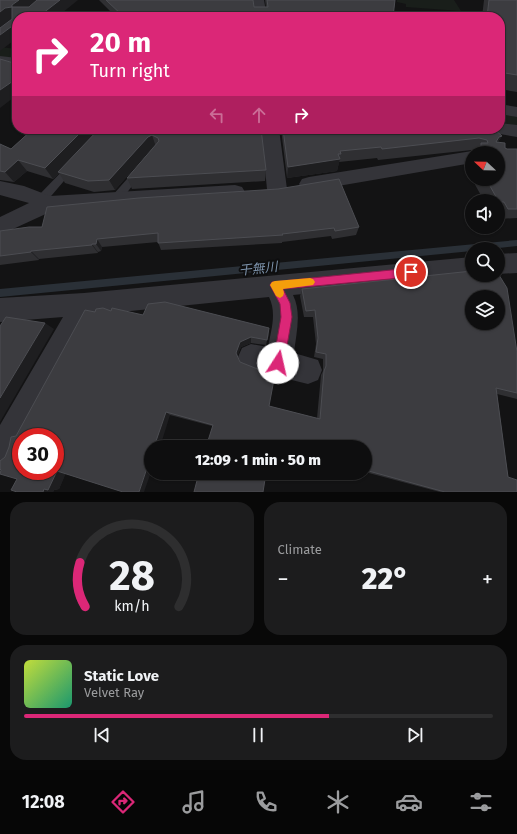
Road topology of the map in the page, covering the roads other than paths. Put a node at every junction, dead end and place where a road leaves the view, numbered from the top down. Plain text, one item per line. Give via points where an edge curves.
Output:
1 (258, 0) edge
2 (259, 12) edge
3 (0, 60) edge
4 (12, 61) edge
5 (505, 110) edge
6 (517, 112) edge
7 (505, 130) edge
8 (517, 131) edge
9 (270, 134) edge
10 (465, 158) edge
11 (77, 161) edge
12 (146, 163) edge
13 (0, 188) edge
14 (265, 190) junction
15 (116, 199) junction
16 (44, 201) junction
17 (0, 226) edge
18 (517, 262) edge
19 (505, 263) edge
20 (465, 268) edge
21 (275, 285) junction
22 (84, 304) junction
23 (0, 310) edge
24 (251, 357) dead end
25 (278, 363) junction
26 (308, 370) dead end
27 (0, 454) edge

1 - 2 street
3 - 4 street
5 - 6 street
7 - 8 street
9 - 14 street
10 - 14 street
11 - 16 lane
12 - 15 lane
13 - 16 street via 14,190
14 - 15 street
15 - 16 street
16 - 17 street
18 - 19 street
20 - 21 street
21 - 22 street
21 - 25 street via 285,303 286,317
22 - 23 street
22 - 27 street
24 - 25 street
25 - 26 street

